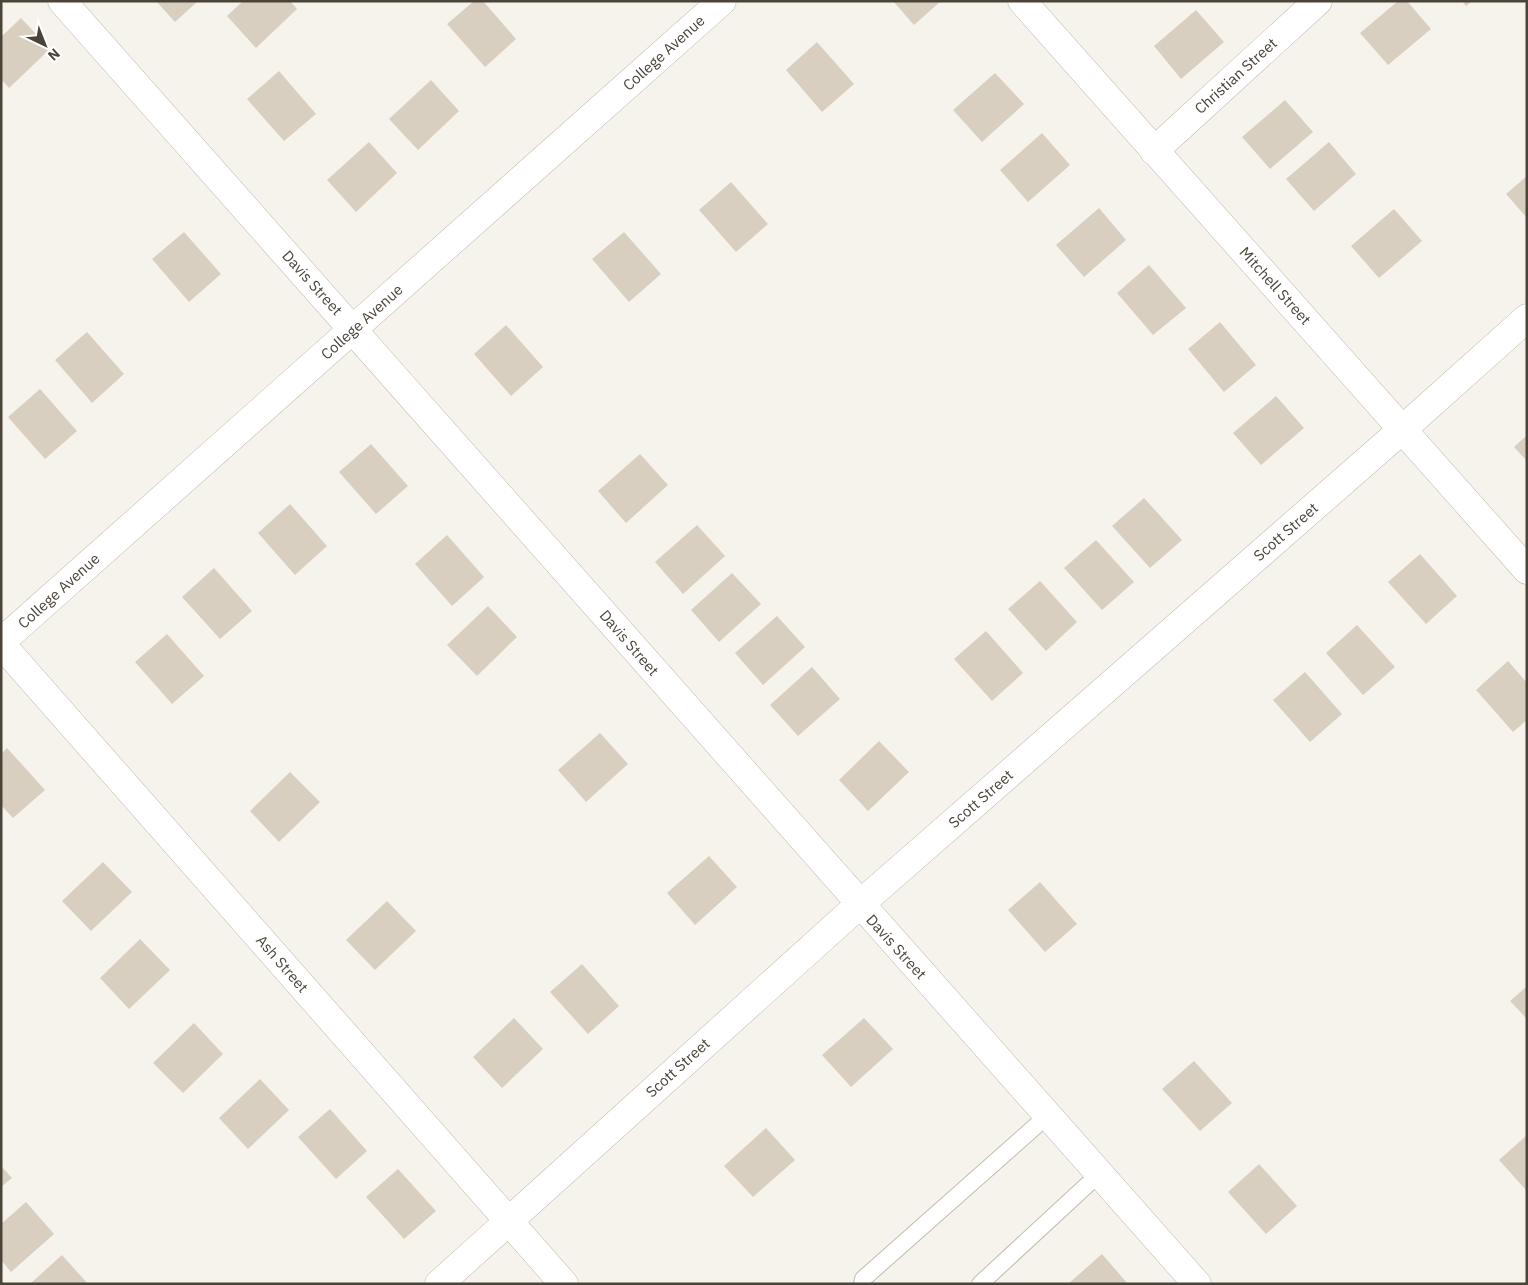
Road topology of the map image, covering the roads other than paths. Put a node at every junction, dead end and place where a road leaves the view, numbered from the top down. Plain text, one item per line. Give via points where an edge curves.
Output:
1 (62, 1) edge
2 (722, 1) edge
3 (1022, 1) edge
4 (1318, 1) edge
5 (1154, 151) junction
6 (1527, 318) edge
7 (353, 330) junction
8 (1403, 429) junction
9 (1527, 570) edge
10 (1, 643) edge
11 (859, 905) junction
12 (1047, 1116) junction
13 (1099, 1174) junction
14 (508, 1221) junction
15 (439, 1284) edge
16 (564, 1284) edge
17 (862, 1284) edge
18 (980, 1284) edge
19 (1197, 1284) edge

1 - 7 street, Davis Street
2 - 7 street, College Avenue
3 - 5 street, Mitchell Street
4 - 5 street, Christian Street
5 - 8 street, Mitchell Street
6 - 8 street, Scott Street
7 - 10 street, College Avenue
7 - 11 street, Davis Street
8 - 9 street, Mitchell Street
8 - 11 street, Scott Street
10 - 14 street, Ash Street
11 - 12 street, Davis Street
11 - 14 street, Scott Street
12 - 13 street, Davis Street
12 - 17 lane
13 - 18 lane
13 - 19 street, Davis Street
14 - 15 street, Scott Street
14 - 16 street, Ash Street

